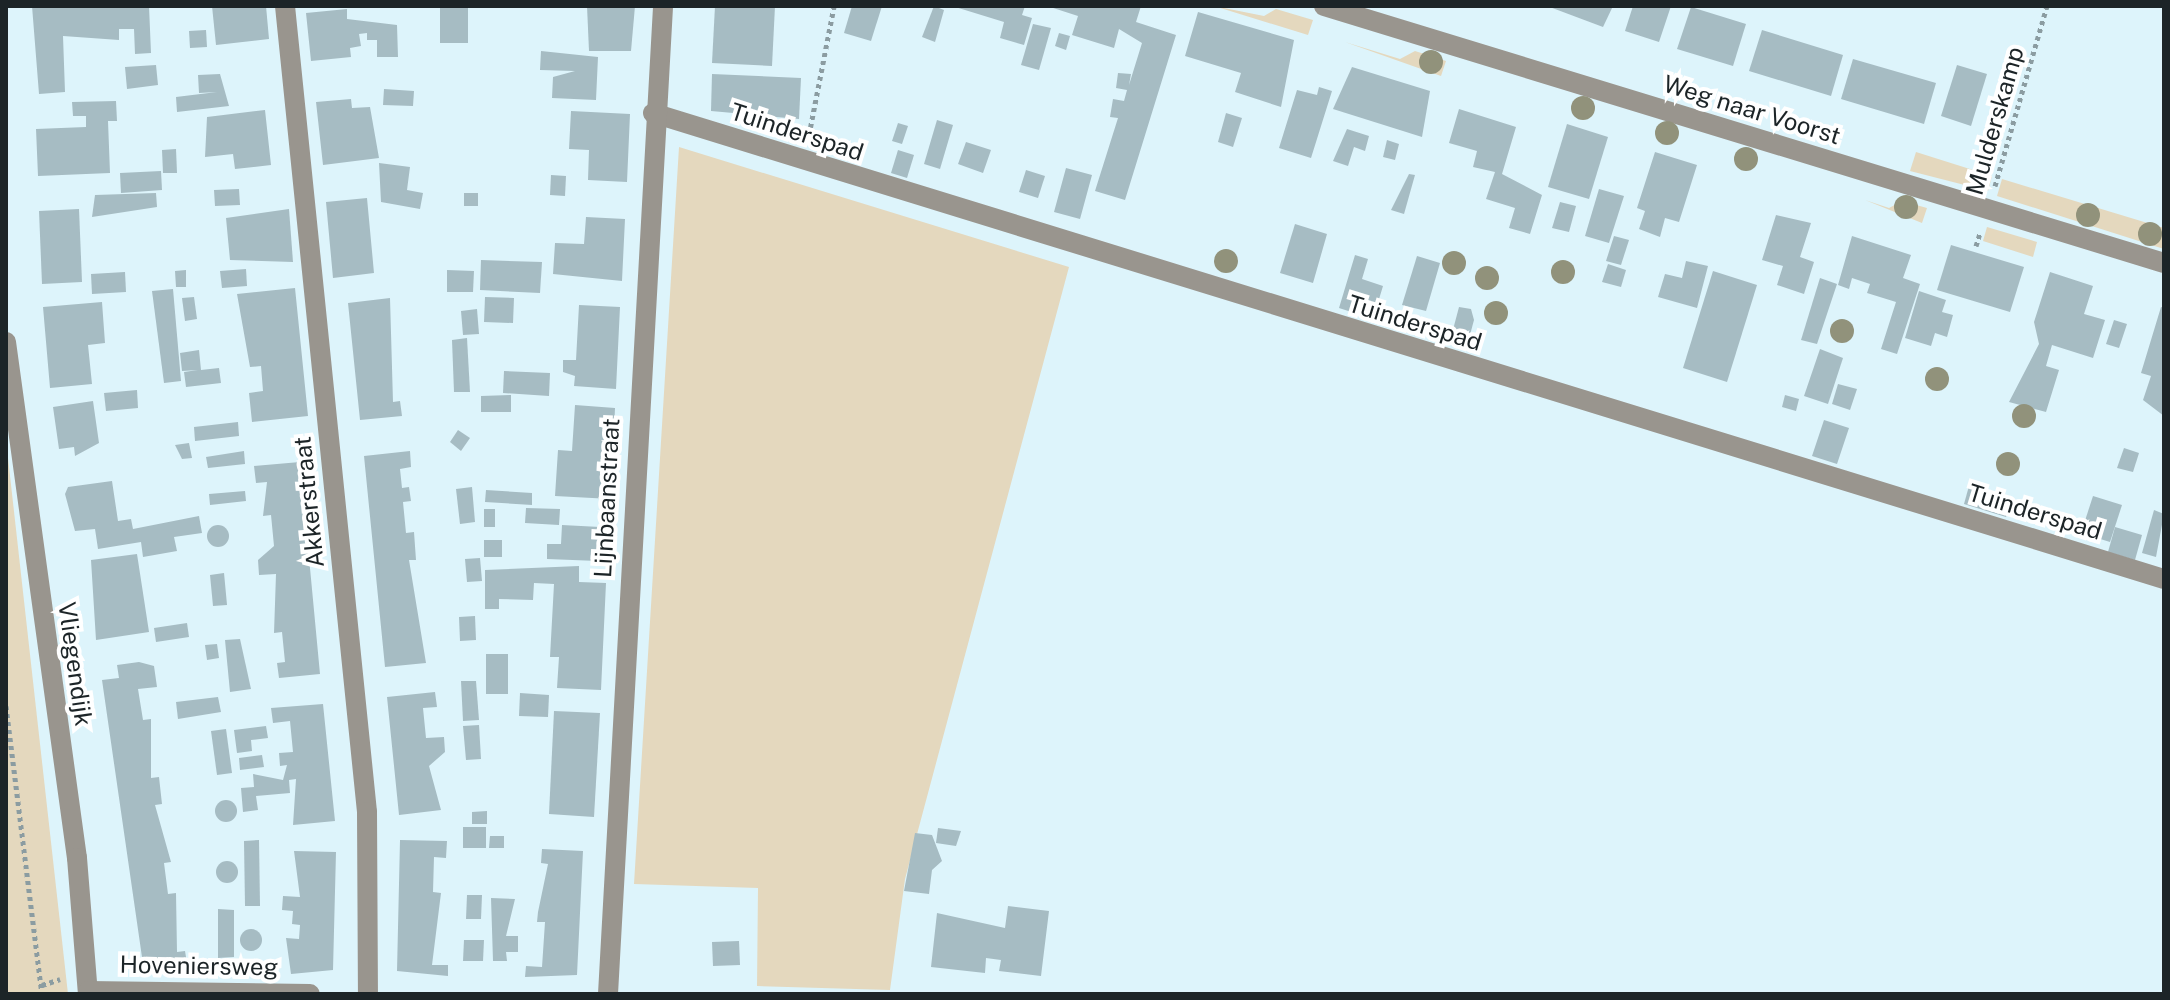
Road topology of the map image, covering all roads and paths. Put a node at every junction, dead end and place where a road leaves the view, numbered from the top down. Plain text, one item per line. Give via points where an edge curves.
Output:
1 (285, 6) edge
2 (663, 6) edge
3 (834, 6) edge
4 (1324, 6) edge
5 (2047, 6) edge
6 (653, 113) junction
7 (804, 162) junction
8 (1988, 209) junction
9 (1976, 246) dead end
10 (2164, 263) edge
11 (6, 342) edge
12 (2164, 579) edge
13 (6, 706) edge
14 (88, 992) edge
15 (42, 994) edge
16 (310, 994) edge
17 (368, 994) edge
18 (608, 994) edge

1 - 17 street, Akkerstraat via 367,812
2 - 6 street, Lijnbaanstraat
3 - 7 path
4 - 8 street, Weg naar Voorst
5 - 8 path, Mulderskamp
6 - 7 street, Tuinderspad
6 - 18 street, Lijnbaanstraat
7 - 12 street, Tuinderspad
8 - 9 path, Mulderskamp
8 - 10 street, Weg naar Voorst
11 - 14 street, Vliegendijk via 77,858
13 - 15 path
14 - 16 street, Hoveniersweg

